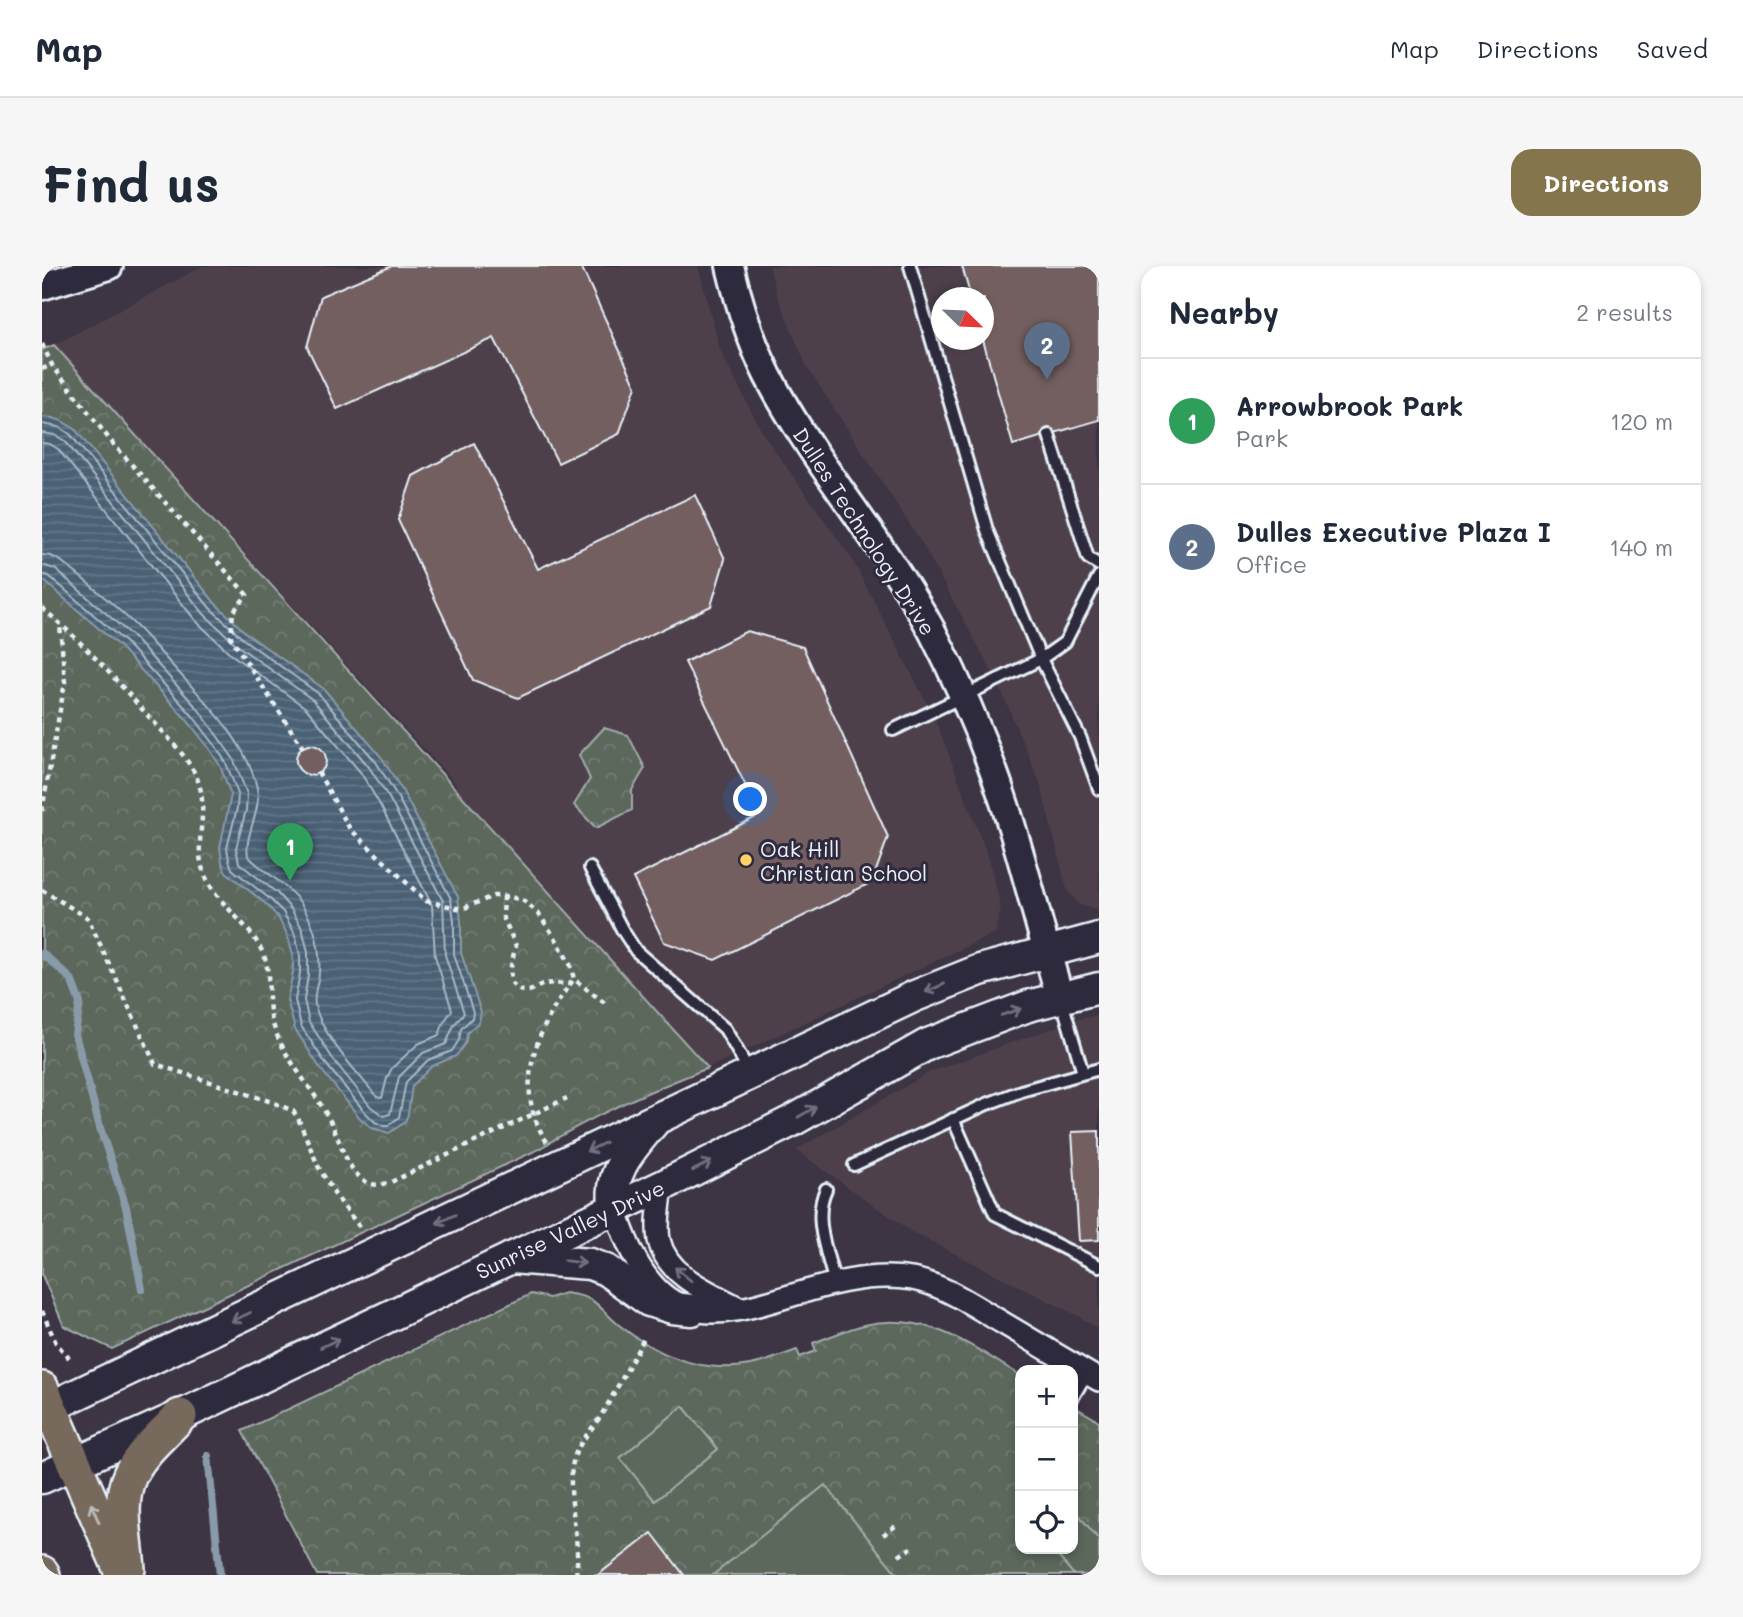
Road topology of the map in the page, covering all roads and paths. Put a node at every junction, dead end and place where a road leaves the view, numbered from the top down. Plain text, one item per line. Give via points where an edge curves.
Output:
1 (109, 266) edge
2 (730, 266) edge
3 (910, 266) edge
4 (43, 283) edge
5 (42, 344) edge
6 (52, 365) junction
7 (42, 369) edge
8 (1049, 435) dead end
9 (1099, 565) edge
10 (1099, 576) edge
11 (42, 608) edge
12 (60, 623) junction
13 (1041, 659) junction
14 (962, 696) junction
15 (893, 730) dead end
16 (303, 748) dead end
17 (318, 772) dead end
18 (1099, 789) edge
19 (42, 811) edge
20 (590, 868) dead end
21 (42, 890) edge
22 (504, 896) junction
23 (1099, 938) edge
24 (1046, 951) junction
25 (574, 979) junction
26 (570, 984) junction
27 (1099, 988) edge
28 (1060, 997) junction
29 (606, 1004) dead end
30 (1099, 1069) edge
31 (750, 1073) junction
32 (1083, 1073) junction
33 (567, 1098) dead end
34 (533, 1114) junction
35 (657, 1118) junction
36 (953, 1119) junction
37 (547, 1143) dead end
38 (854, 1165) dead end
39 (663, 1186) junction
40 (826, 1189) dead end
41 (614, 1208) junction
42 (362, 1230) dead end
43 (507, 1258) junction
44 (1099, 1266) edge
45 (835, 1284) junction
46 (741, 1309) junction
47 (692, 1310) junction
48 (42, 1311) edge
49 (645, 1338) dead end
50 (69, 1358) dead end
51 (1093, 1377) edge
52 (1078, 1392) edge
53 (45, 1403) edge
54 (180, 1416) junction
55 (74, 1463) junction
56 (42, 1478) edge
57 (897, 1525) dead end
58 (883, 1535) dead end
59 (914, 1546) dead end
60 (899, 1556) dead end
61 (123, 1575) edge
62 (128, 1575) edge
63 (576, 1575) edge

1 - 4 street
2 - 14 street, Dulles Technology Drive via 750,335 768,375 932,631
3 - 13 lane via 987,530
5 - 6 path
6 - 7 path
6 - 16 path via 110,440 247,595 233,612 231,638
8 - 9 lane via 1088,558
10 - 13 lane via 1065,642
11 - 12 path
12 - 19 path via 63,701
12 - 34 path via 164,734 196,776 203,806 202,868 264,954 277,1036 329,1118 355,1173 380,1185
13 - 14 lane
13 - 18 lane via 1080,737
14 - 15 lane
14 - 24 street, Dulles Technology Drive via 1005,805
17 - 22 path via 350,829 426,901 462,909
20 - 31 lane via 636,951 725,1029
21 - 42 path via 88,918 155,1064 293,1111 318,1166
22 - 25 path via 524,901 538,913 570,964
22 - 26 path via 503,918 516,946 509,971 513,984 530,992 544,984
23 - 24 main road
24 - 28 street, Dulles Technology Drive
24 -> 31 main road via 947,983
25 - 26 path
25 - 29 path
26 - 34 path via 532,1056 528,1080
27 - 28 main road, Sunrise Valley Drive
28 - 32 lane
39 -> 28 main road, Sunrise Valley Drive via 792,1121 928,1044
30 - 32 lane
31 - 35 main road
32 - 36 lane via 1021,1091
33 - 34 path
34 - 37 path
35 - 41 main road via 616,1176
35 -> 53 main road
36 - 38 lane
36 - 44 lane via 995,1214
39 - 41 main road, Sunrise Valley Drive
46 -> 39 street via 691,1281 668,1259 659,1233
40 - 45 lane via 820,1217
41 - 43 main road, Sunrise Valley Drive
41 - 47 street via 632,1256 647,1280 666,1298
43 -> 47 main road via 590,1264 606,1269 649,1301
54 -> 43 main road, Sunrise Valley Drive
45 - 46 street
45 - 51 street via 901,1278 930,1284
46 - 47 street
48 - 50 path via 56,1343
49 - 63 path via 575,1455
51 - 52 lane
53 - 55 main road
54 - 55 main road, Sunrise Valley Drive
54 - 62 main road via 129,1476 124,1508
55 - 56 main road, Sunrise Valley Drive
61 -> 55 main road
57 - 58 path
59 - 60 path

